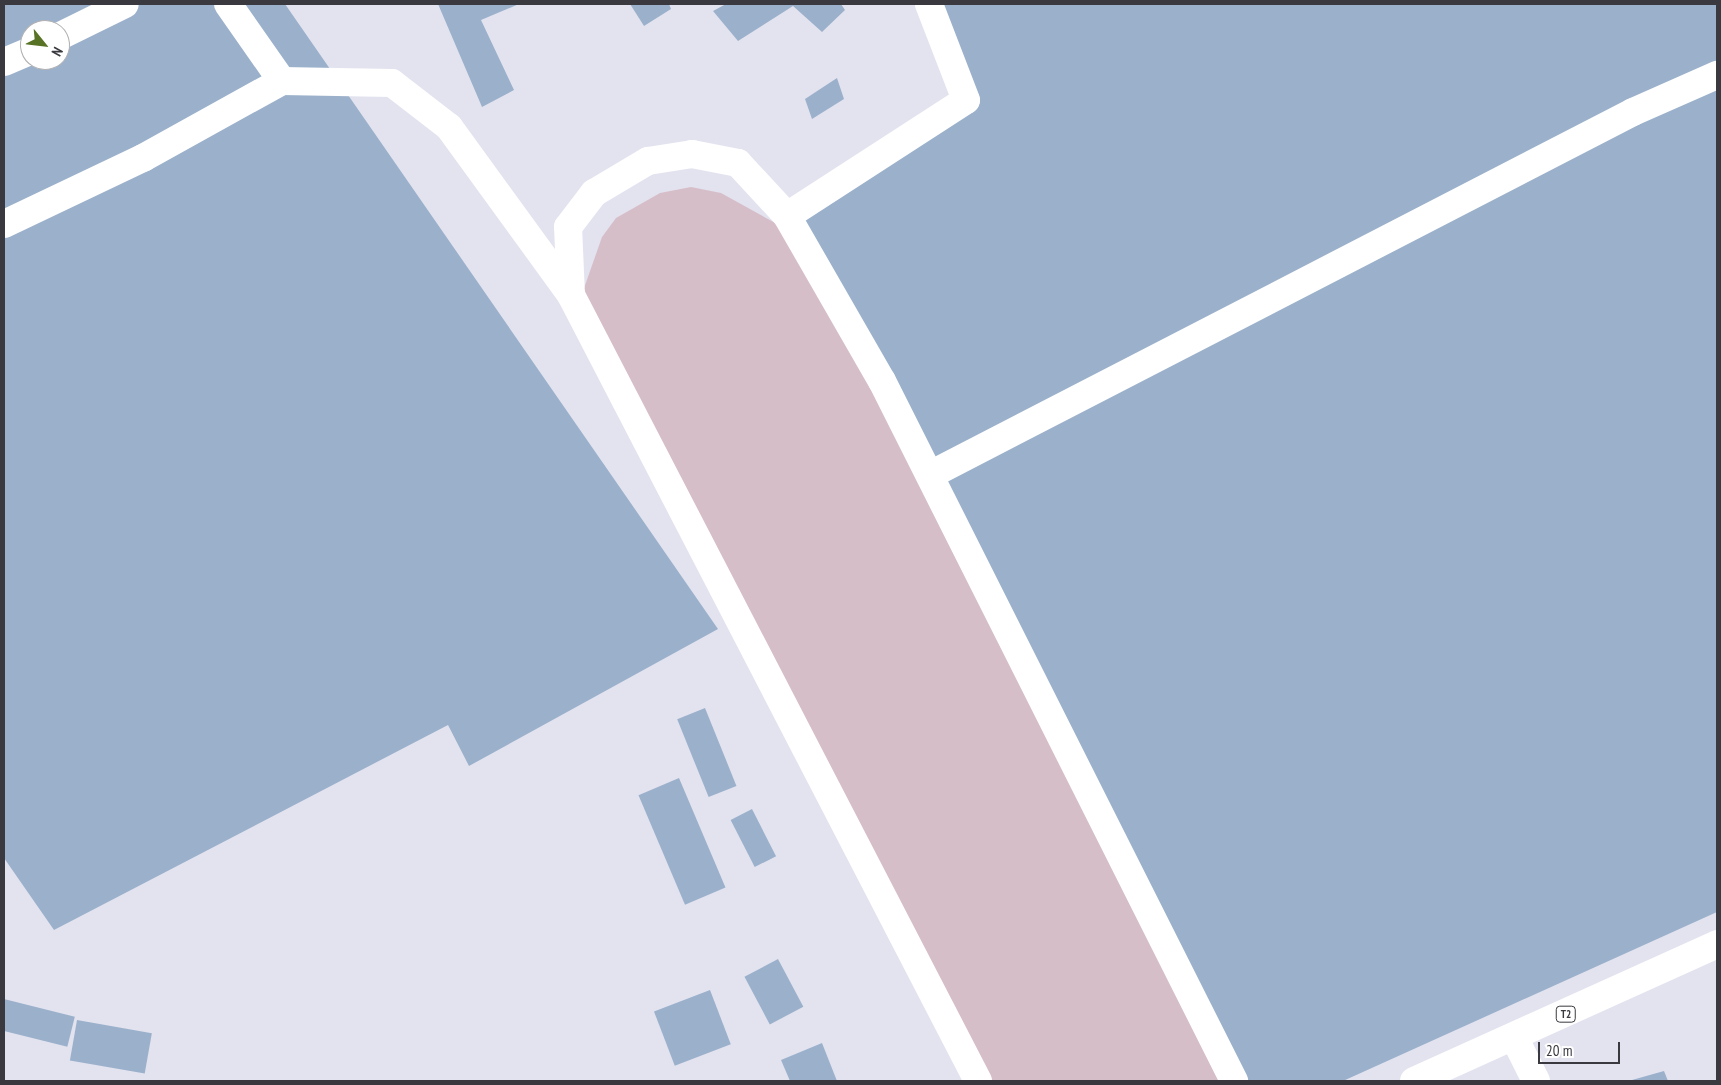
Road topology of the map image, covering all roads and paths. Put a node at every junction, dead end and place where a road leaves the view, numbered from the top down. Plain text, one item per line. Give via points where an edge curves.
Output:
1 (125, 4) edge
2 (228, 4) edge
3 (929, 4) edge
4 (70, 31) edge
5 (20, 55) edge
6 (4, 62) edge
7 (1717, 75) edge
8 (282, 81) junction
9 (787, 216) junction
10 (4, 224) edge
11 (571, 294) junction
12 (930, 475) junction
13 (1717, 944) edge
14 (1514, 1037) junction
15 (978, 1081) edge
16 (1234, 1081) edge
17 (1414, 1081) edge
18 (1536, 1081) edge

1 - 4 main road
2 - 8 main road
3 - 9 main road via 966,100
5 - 6 main road
7 - 12 main road via 1633,112
8 - 10 main road via 143,158
8 - 11 main road via 392,83 449,127
9 - 11 main road via 738,163 692,154 648,161 594,193 568,227
9 - 12 main road via 882,381
11 - 15 main road
12 - 16 main road
13 - 14 main road, T2
14 - 17 main road, T2
14 - 18 main road

